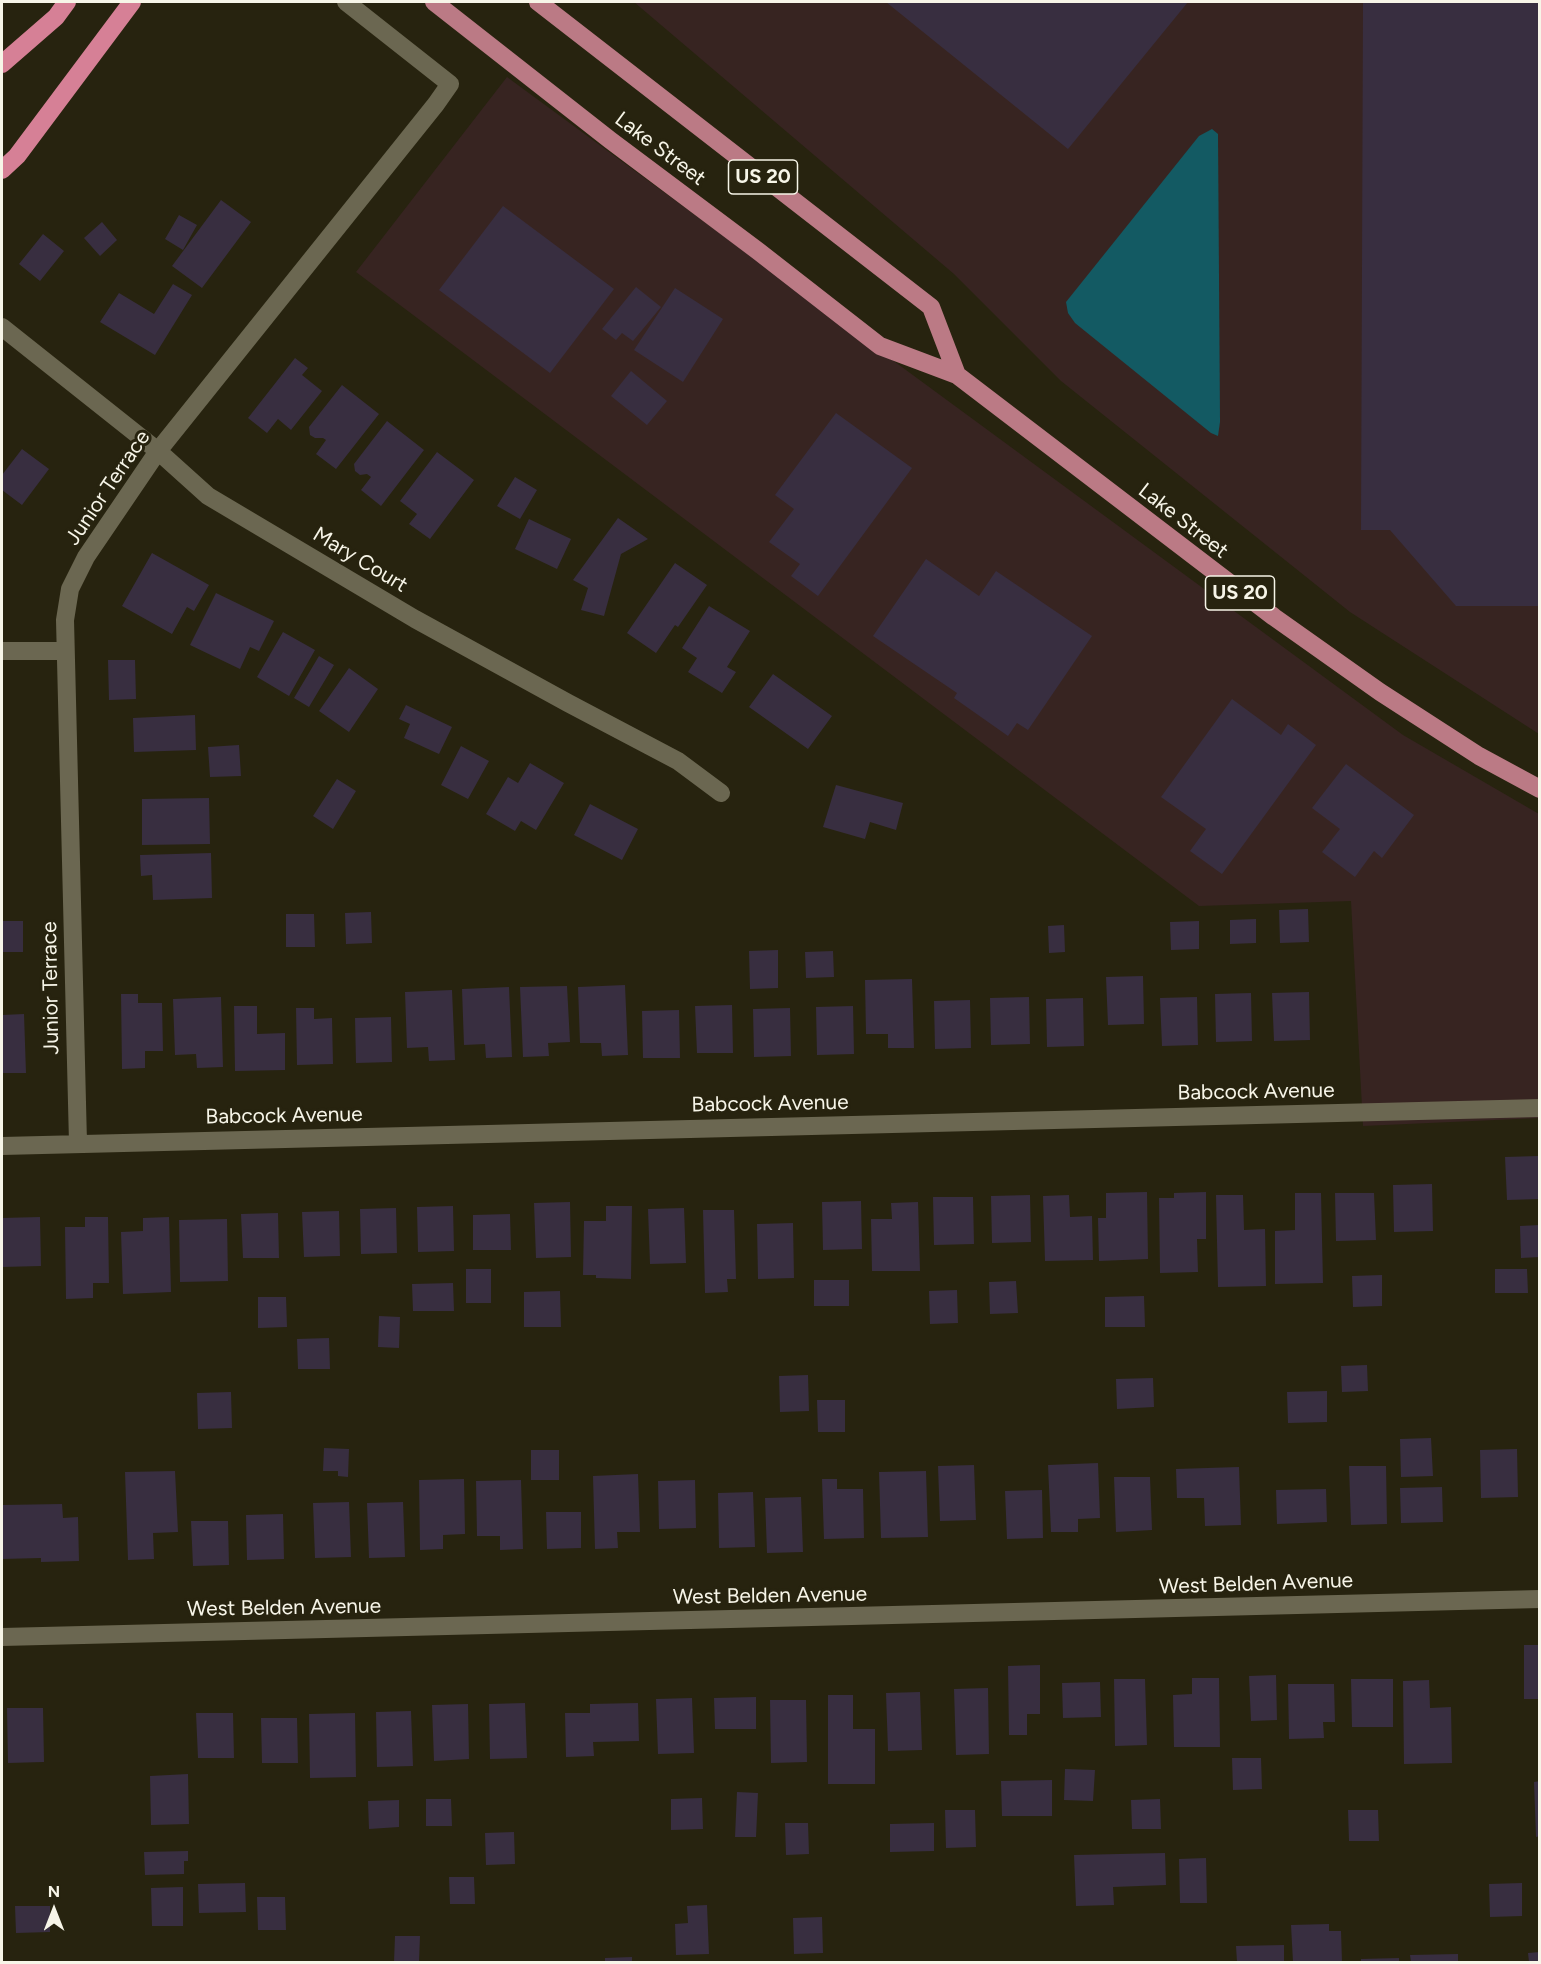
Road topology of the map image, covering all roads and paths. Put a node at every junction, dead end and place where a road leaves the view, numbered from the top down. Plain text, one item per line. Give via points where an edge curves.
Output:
1 (67, 2) edge
2 (132, 2) edge
3 (346, 2) edge
4 (435, 2) edge
5 (538, 2) edge
6 (2, 64) edge
7 (2, 170) edge
8 (2, 327) edge
9 (957, 375) junction
10 (158, 451) junction
11 (2, 651) edge
12 (65, 651) junction
13 (1539, 789) edge
14 (721, 793) dead end
15 (1539, 1108) edge
16 (78, 1143) junction
17 (2, 1146) edge
18 (1539, 1599) edge
19 (2, 1638) edge

1 - 6 highway via 56,17
2 - 7 highway via 17,156
3 - 10 street, Junior Terrace via 450,84
4 - 9 main road, Lake Street / US 20 via 880,346
5 - 9 main road, Lake Street / US 20 via 931,307
8 - 10 street, Mary Court
9 - 13 main road, Lake Street / US 20 via 1274,617 1380,692 1479,756
10 - 12 street, Junior Terrace via 86,557 70,589
10 - 14 street, Mary Court via 208,496 415,620 678,761
11 - 12 street
12 - 16 street, Junior Terrace
15 - 16 street, Babcock Avenue
16 - 17 street, Babcock Avenue
18 - 19 street, West Belden Avenue

